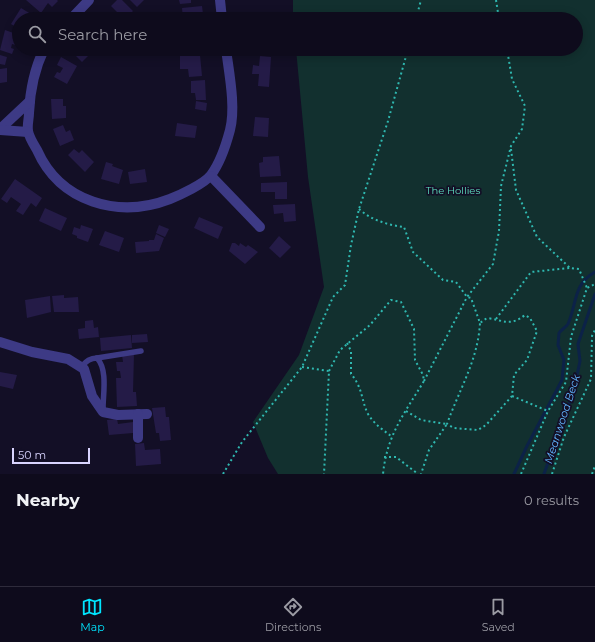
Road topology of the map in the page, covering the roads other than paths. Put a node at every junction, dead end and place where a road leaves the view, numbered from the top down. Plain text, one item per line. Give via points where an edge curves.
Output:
1 (89, 0) edge
2 (220, 0) edge
3 (78, 12) edge
4 (221, 12) edge
5 (41, 56) edge
6 (227, 56) edge
7 (30, 101) junction
8 (0, 130) edge
9 (28, 132) junction
10 (211, 176) junction
11 (260, 227) dead end
12 (0, 342) edge
13 (141, 351) dead end
14 (97, 358) junction
15 (80, 367) junction
16 (103, 412) junction
17 (138, 438) dead end

1 - 3 street
2 - 4 street
5 - 7 street via 36,67
6 - 10 street via 232,107 230,129
7 - 8 street
7 - 9 street
8 - 9 street
9 - 10 street via 42,162 58,181 74,194 110,207 156,204 181,195
10 - 11 street
12 - 15 street via 68,359
13 - 14 lane
14 - 15 lane via 89,359
14 - 16 lane via 103,371
15 - 16 street via 84,369 92,396
16 - 17 street via 118,415 142,414

